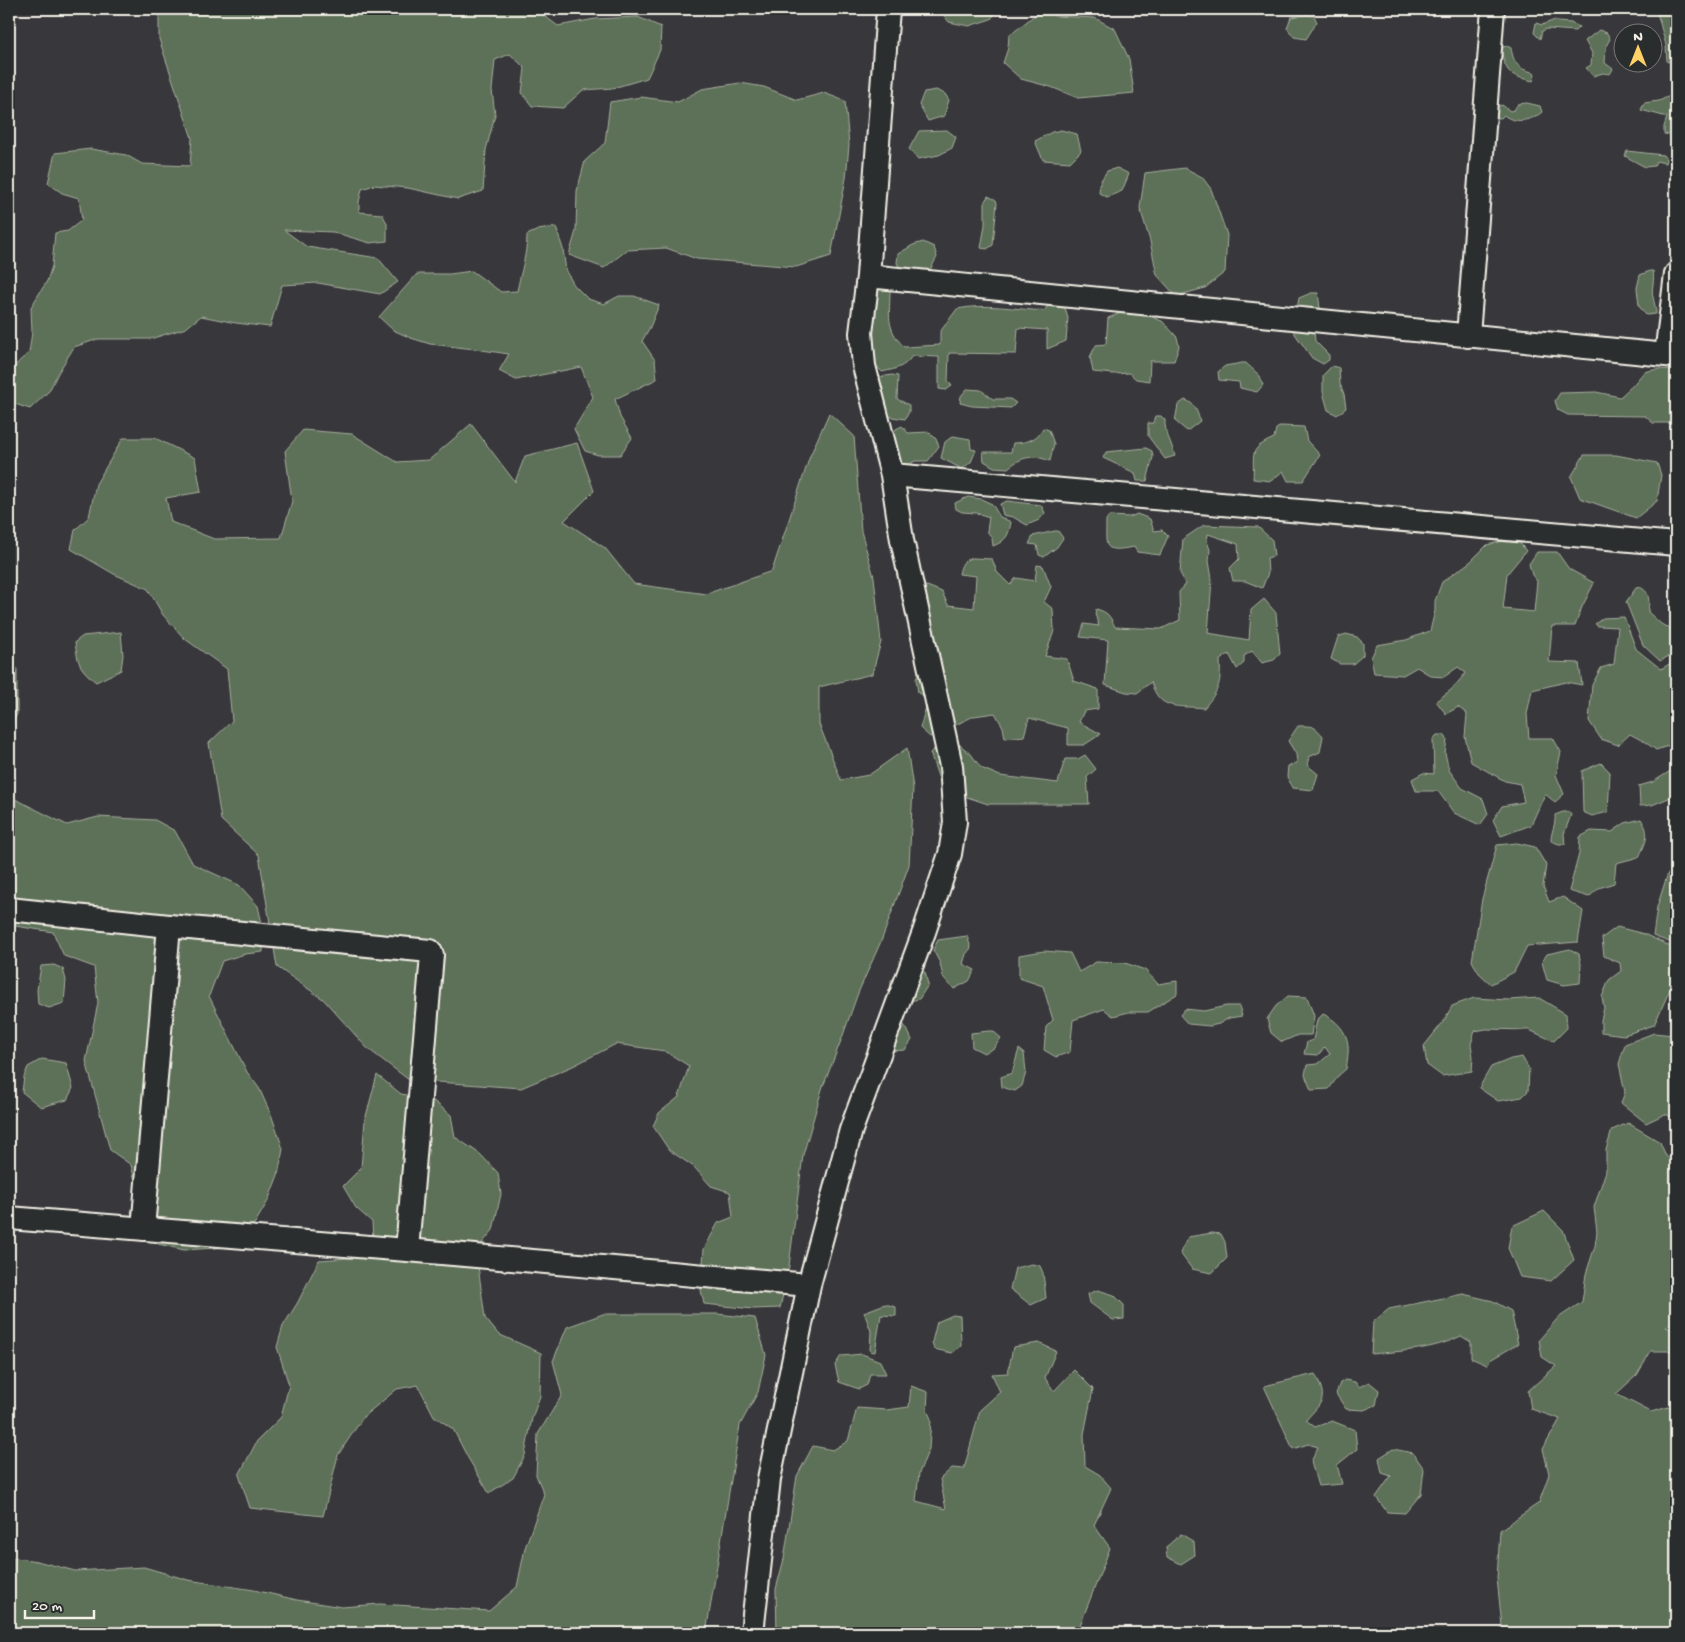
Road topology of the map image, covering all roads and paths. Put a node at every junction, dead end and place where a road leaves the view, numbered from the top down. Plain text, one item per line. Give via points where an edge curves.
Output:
1 (888, 9) edge
2 (1493, 9) edge
3 (1676, 274) edge
4 (868, 276) junction
5 (1468, 336) junction
6 (1671, 356) edge
7 (892, 475) junction
8 (1676, 544) edge
9 (9, 909) edge
10 (169, 926) junction
11 (9, 1218) edge
12 (144, 1229) junction
13 (407, 1250) junction
14 (810, 1285) junction
15 (752, 1633) edge

1 - 4 street
2 - 5 street
3 - 6 street
4 - 5 street
4 - 7 street via 861,333 864,366
5 - 6 street
7 - 8 street
7 - 14 street via 902,540 951,766 955,822 950,854 933,906 851,1130
9 - 10 street
10 - 12 street
10 - 13 street via 432,952
11 - 12 street
12 - 13 street
13 - 14 street
14 - 15 street via 769,1479

